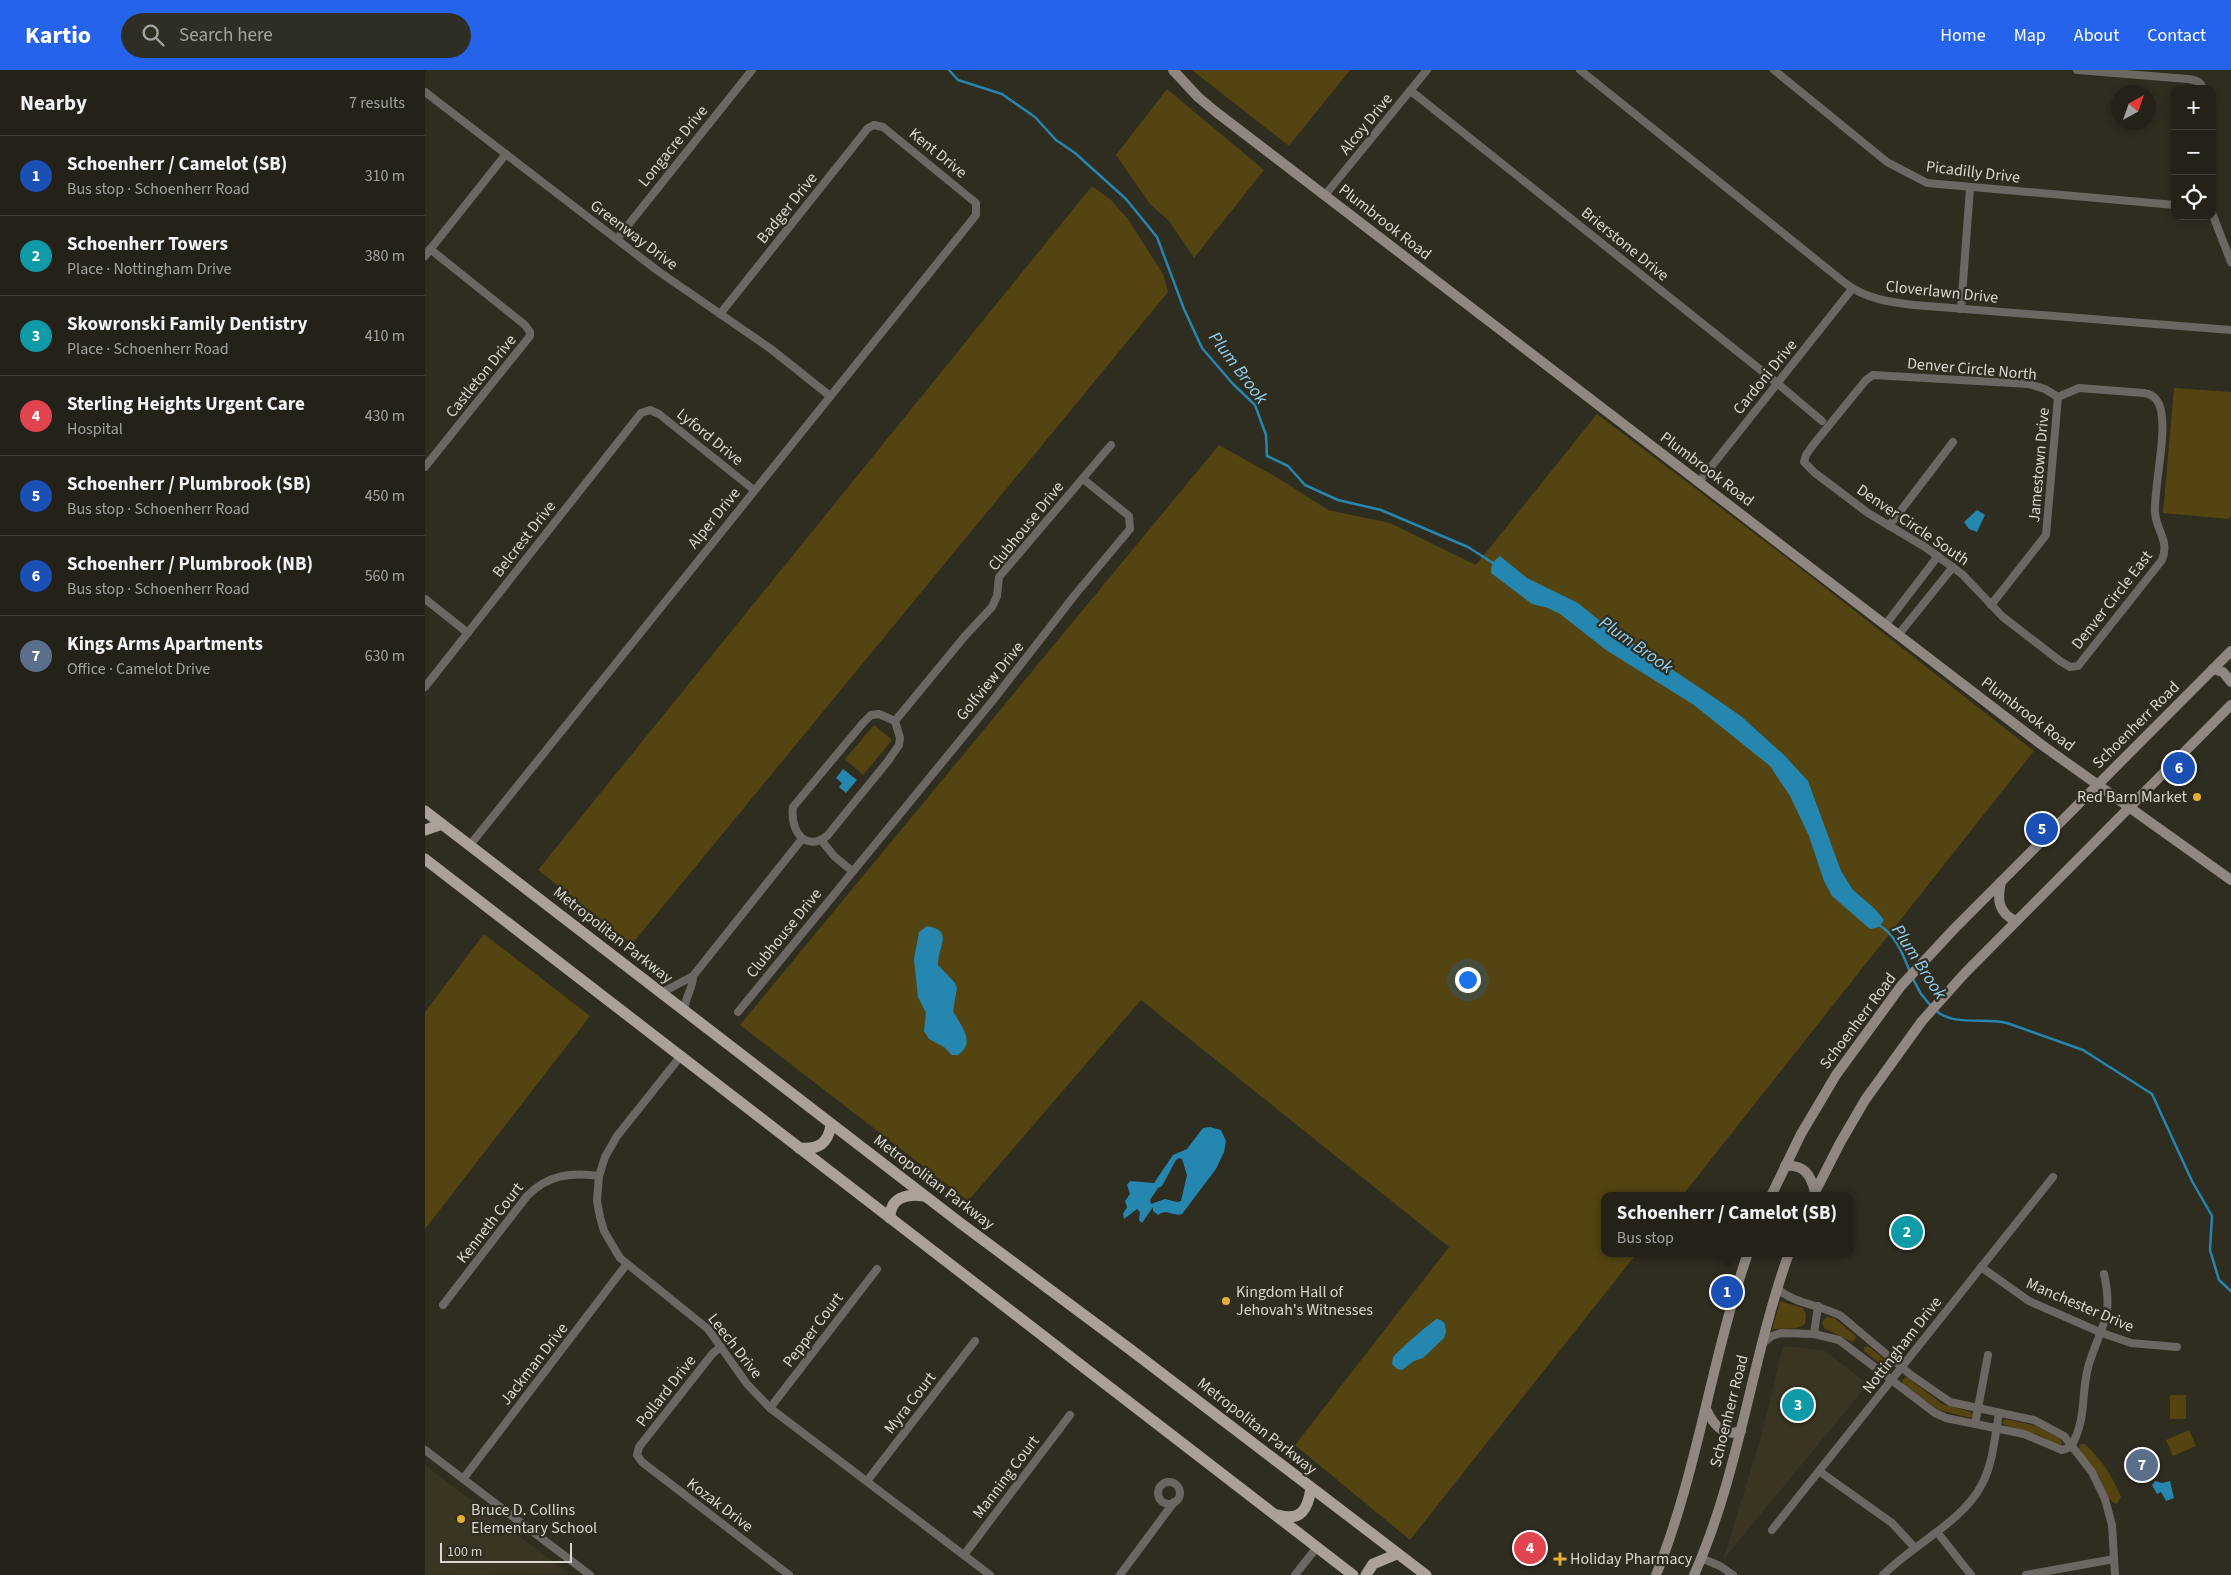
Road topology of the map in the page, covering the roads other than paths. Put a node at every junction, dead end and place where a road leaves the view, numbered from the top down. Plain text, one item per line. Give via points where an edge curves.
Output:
1 (752, 70) edge
2 (1173, 70) edge
3 (1427, 70) edge
4 (1580, 70) edge
5 (1774, 70) edge
6 (2077, 70) edge
7 (2200, 85) edge
8 (1411, 91) junction
9 (425, 92) edge
10 (877, 125) joint
11 (506, 154) junction
12 (1970, 188) junction
13 (1325, 195) junction
14 (2171, 205) edge
15 (977, 207) joint
16 (2215, 220) edge
17 (617, 240) junction
18 (430, 249) junction
19 (425, 256) edge
20 (2231, 262) edge
21 (1852, 289) junction
22 (1961, 309) junction
23 (721, 314) junction
24 (2231, 330) edge
25 (1777, 383) junction
26 (830, 396) junction
27 (2058, 398) junction
28 (646, 410) joint
29 (1822, 421) dead end
30 (1953, 442) dead end
31 (1111, 445) dead end
32 (1804, 462) joint
33 (425, 467) edge
34 (1083, 479) junction
35 (1699, 482) junction
36 (754, 490) junction
37 (1889, 526) junction
38 (1938, 556) junction
39 (1953, 568) junction
40 (425, 599) edge
41 (1991, 606) junction
42 (1886, 624) junction
43 (468, 633) junction
44 (1899, 634) junction
45 (2231, 651) edge
46 (2074, 668) joint
47 (2213, 669) junction
48 (2231, 682) edge
49 (425, 687) edge
50 (2231, 705) edge
51 (895, 721) junction
52 (2097, 784) junction
53 (2130, 807) junction
54 (425, 811) edge
55 (442, 824) junction
56 (425, 830) edge
57 (802, 839) junction
58 (821, 840) junction
59 (470, 845) junction
60 (425, 859) edge
61 (852, 871) junction
62 (2231, 880) edge
63 (2001, 882) junction
64 (2016, 921) junction
65 (693, 976) junction
66 (661, 993) junction
67 (684, 1011) junction
68 (738, 1012) dead end
69 (680, 1057) junction
70 (831, 1124) junction
71 (799, 1148) junction
72 (1785, 1166) junction
73 (599, 1176) junction
74 (2053, 1176) dead end
75 (1773, 1192) edge
76 (1814, 1192) edge
77 (1815, 1192) edge
78 (924, 1196) junction
79 (890, 1218) junction
80 (1747, 1257) edge
81 (1788, 1257) edge
82 (626, 1265) junction
83 (1981, 1266) junction
84 (877, 1269) dead end
85 (2104, 1274) dead end
86 (1777, 1289) junction
87 (443, 1305) dead end
88 (1818, 1306) junction
89 (2101, 1333) junction
90 (1813, 1334) junction
91 (1866, 1337) junction
92 (975, 1341) dead end
93 (1761, 1345) junction
94 (721, 1347) junction
95 (2177, 1347) dead end
96 (1854, 1350) junction
97 (1988, 1355) dead end
98 (1901, 1366) junction
99 (1891, 1380) junction
100 (770, 1408) junction
101 (1706, 1409) junction
102 (1978, 1409) junction
103 (1999, 1413) junction
104 (1070, 1415) dead end
105 (1975, 1424) junction
106 (1996, 1428) junction
107 (1741, 1431) junction
108 (2071, 1446) junction
109 (425, 1450) edge
110 (637, 1455) joint
111 (1819, 1471) junction
112 (463, 1479) junction
113 (867, 1481) junction
114 (1311, 1488) junction
115 (1161, 1500) junction
116 (1174, 1502) junction
117 (1165, 1512) junction
118 (1274, 1514) junction
119 (1772, 1530) dead end
120 (1937, 1532) junction
121 (1317, 1547) junction
122 (1915, 1548) junction
123 (1397, 1554) junction
124 (964, 1555) junction
125 (1701, 1558) junction
126 (2114, 1559) junction
127 (590, 1575) edge
128 (789, 1575) edge
129 (990, 1575) edge
130 (1120, 1575) edge
131 (1295, 1575) edge
132 (1353, 1575) edge
133 (1366, 1575) edge
134 (1426, 1575) edge
135 (1657, 1575) edge
136 (1694, 1575) edge
137 (1733, 1575) edge
138 (1883, 1575) edge
139 (1971, 1575) edge
140 (2026, 1575) edge
141 (2115, 1575) edge

1 - 17 street, Longacre Drive
2 - 13 main road, Plumbrook Road via 1216,112
3 - 8 street, Alcoy Drive
4 - 21 street, Cloverlawn Drive
5 - 12 street, Picadilly Drive via 1887,162 1927,183
6 - 7 street via 2188,79 2196,80
8 - 13 street, Alcoy Drive
8 - 25 street, Brierstone Drive
9 - 11 street, Greenway Drive
10 - 15 street, Kent Drive via 974,200
10 - 23 street, Badger Drive via 868,128
11 - 17 street, Greenway Drive
11 - 18 street
12 - 14 street, Picadilly Drive
12 - 22 street
13 - 35 main road, Plumbrook Road
15 - 26 street, Alper Drive via 976,215
16 - 20 street
17 - 23 street, Greenway Drive
18 - 19 street
18 - 33 street, Castleton Drive via 525,324 530,336
21 - 22 street, Cloverlawn Drive via 1883,302
21 - 25 street, Cardoni Drive
22 - 24 street, Cloverlawn Drive
23 - 26 street, Greenway Drive
25 - 29 street, Brierstone Drive
25 - 35 street, Cardoni Drive
26 - 36 street, Alper Drive
27 - 32 street, Denver Circle North via 2029,384 1869,376 1813,445
27 - 41 street, Jamestown Drive via 2046,535
27 - 46 street, Denver Circle East via 2079,388 2144,393 2156,398 2163,419 2155,511 2165,550 2161,560
28 - 36 street, Lyford Drive via 659,414
28 - 43 street, Belcrest Drive via 621,437
30 - 37 street
31 - 34 street, Clubhouse Drive
32 - 37 street, Denver Circle South
34 - 51 street, Clubhouse Drive via 999,577 992,607
34 - 61 street, Golfview Drive via 1129,516 1130,529
35 - 42 main road, Plumbrook Road
36 - 59 street, Alper Drive
37 - 38 street, Denver Circle South
38 - 39 street, Denver Circle South
38 - 42 street
39 - 41 street, Denver Circle South
39 - 44 street
40 - 43 street
41 - 46 street, Denver Circle South via 2060,661
42 - 44 main road, Plumbrook Road
43 - 49 street, Belcrest Drive
44 - 52 main road, Plumbrook Road
45 - 47 main road, Schoenherr Road
47 - 48 main road via 2223,672
47 - 52 main road, Schoenherr Road
50 - 53 main road
51 - 57 street via 879,714 871,716 798,800 793,807 792,818
51 - 58 street via 899,745
52 - 53 main road, Plumbrook Road
52 - 63 main road, Schoenherr Road
53 - 62 main road, Plumbrook Road
53 - 64 main road
54 - 55 main road, Metropolitan Parkway
55 - 56 main road
55 - 59 main road, Metropolitan Parkway
57 - 58 street
57 - 65 street
58 - 61 street
59 - 66 main road, Metropolitan Parkway
60 - 69 main road
61 - 68 street, Clubhouse Drive
63 - 64 main road via 2000,907
63 - 72 main road, Schoenherr Road via 1901,986 1836,1075
64 - 77 main road via 1965,973 1898,1052 1865,1100
65 - 66 street
65 - 67 street via 694,983 687,994
66 - 67 main road, Metropolitan Parkway
67 - 70 main road, Metropolitan Parkway
69 - 71 main road
69 - 73 street, Leech Drive via 614,1141
70 - 71 main road via 822,1145
70 - 78 main road, Metropolitan Parkway
71 - 79 main road
72 - 75 main road, Schoenherr Road
72 - 76 main road via 1797,1166 1806,1171 1813,1182
73 - 82 street, Leech Drive via 599,1217 612,1246
73 - 87 street, Kenneth Court via 566,1174 539,1184
74 - 83 street, Nottingham Drive
78 - 79 main road via 901,1197 892,1206
78 - 114 main road, Metropolitan Parkway
79 - 118 main road
80 - 101 main road, Schoenherr Road
81 - 86 main road, Schoenherr Road
82 - 94 street, Leech Drive via 700,1322
82 - 112 street, Jackman Drive
83 - 89 street, Manchester Drive via 2029,1301
83 - 98 street, Nottingham Drive
84 - 100 street, Pepper Court
85 - 89 street via 2108,1302
86 - 88 street via 1795,1300
86 - 93 main road, Schoenherr Road
88 - 90 street
88 - 91 street via 1841,1316
89 - 95 street, Manchester Drive via 2131,1343
89 - 108 street via 2089,1364 2081,1426
90 - 93 street via 1781,1333
90 - 96 street via 1839,1340
91 - 96 street
91 - 98 street
92 - 113 street, Myra Court
93 - 107 main road, Schoenherr Road
94 - 100 street, Leech Drive via 747,1384
94 - 110 street, Pollard Drive via 645,1439
96 - 99 street
97 - 102 street
98 - 99 street, Nottingham Drive
98 - 102 street via 1945,1400
99 - 105 street via 1935,1413
99 - 111 street, Nottingham Drive
100 - 113 street, Leech Drive
101 - 107 main road via 1720,1429 1730,1434
101 - 135 main road, Schoenherr Road via 1679,1510
102 - 103 street
102 - 105 street
103 - 106 street
103 - 108 street via 2039,1422 2064,1436
104 - 124 street, Manning Court
105 - 106 street
106 - 108 street via 2024,1434 2062,1450
106 - 120 street via 1983,1484 1954,1518
107 - 125 main road, Schoenherr Road
108 - 126 street via 2092,1472 2105,1499 2112,1525
109 - 112 street
110 - 128 street, Kozak Drive
111 - 119 street, Nottingham Drive
111 - 122 street via 1892,1523
112 - 127 street
113 - 124 street, Leech Drive
114 - 118 main road via 1307,1505 1299,1515 1286,1518
114 - 123 main road, Metropolitan Parkway
115 - 116 street
115 - 116 street via 1160,1487 1166,1482 1173,1482 1179,1490 1179,1497
115 - 117 street
116 - 117 street
117 - 130 street
118 - 121 main road
120 - 122 street
120 - 139 street
121 - 131 street
121 - 132 main road
122 - 138 street
123 - 133 main road via 1373,1564
123 - 134 main road, Metropolitan Parkway
124 - 129 street, Leech Drive
125 - 136 main road, Schoenherr Road
125 - 137 street
126 - 140 street
126 - 141 street

